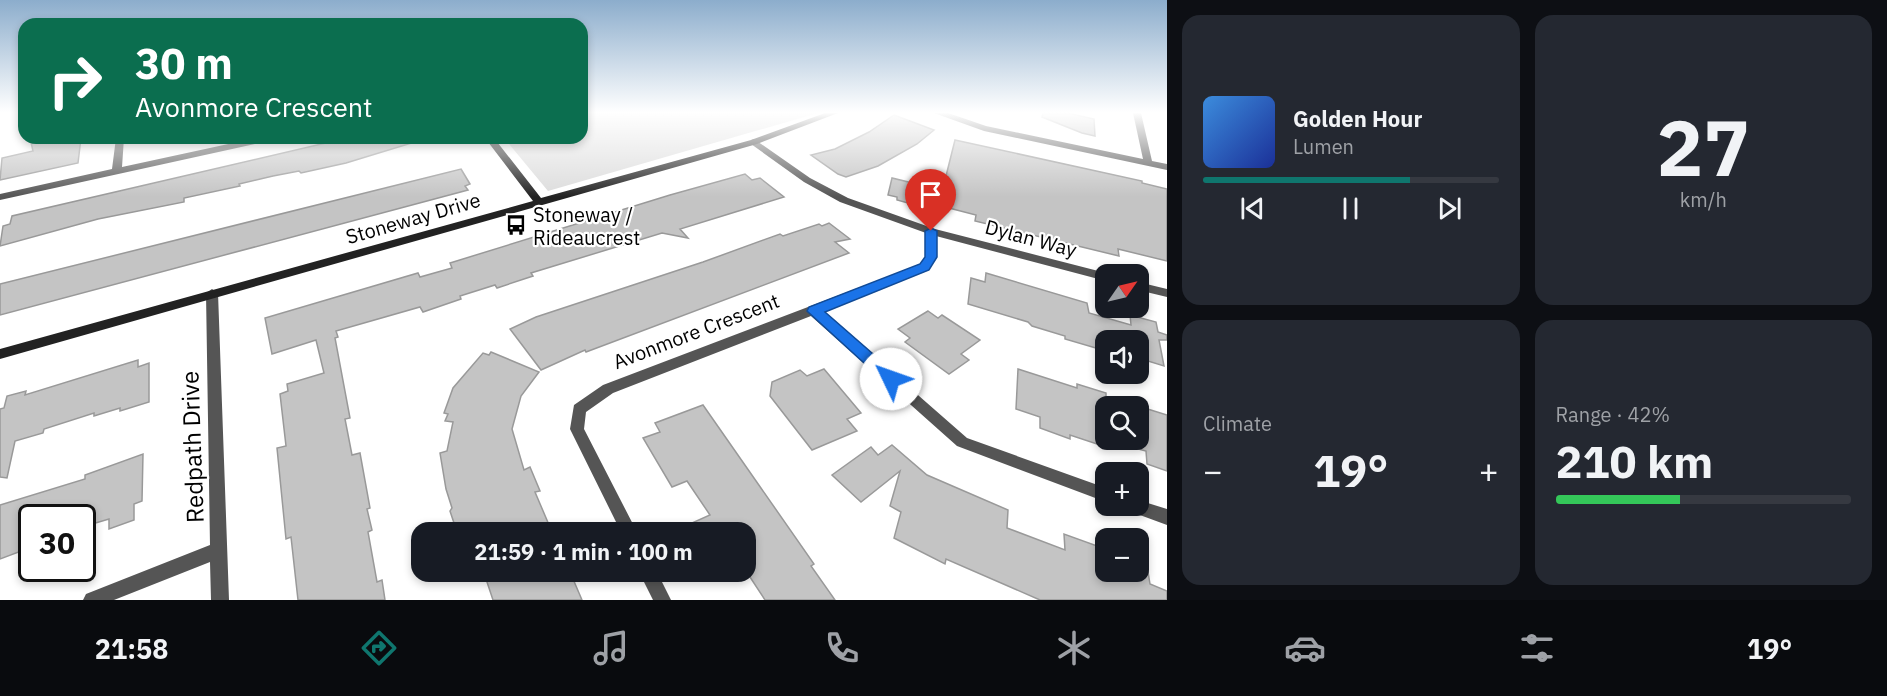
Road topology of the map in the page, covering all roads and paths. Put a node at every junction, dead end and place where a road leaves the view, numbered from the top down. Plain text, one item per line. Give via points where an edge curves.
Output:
1 (757, 141) edge
2 (1045, 141) edge
3 (1143, 141) edge
4 (754, 142) junction
5 (119, 144) edge
6 (241, 144) edge
7 (494, 144) edge
8 (1148, 163) junction
9 (1167, 167) edge
10 (117, 171) junction
11 (0, 197) edge
12 (538, 201) junction
13 (931, 231) junction
14 (1095, 274) edge
15 (1149, 289) edge
16 (1167, 293) edge
17 (212, 294) junction
18 (814, 311) junction
19 (0, 354) edge
20 (1095, 491) edge
21 (1149, 511) edge
22 (1167, 517) edge
23 (623, 522) edge
24 (219, 550) junction
25 (653, 582) edge
26 (92, 600) edge
27 (220, 600) edge
28 (662, 600) edge

1 - 4 street, Stoneway Drive
2 - 8 street
3 - 8 street
4 - 12 street, Stoneway Drive
4 - 13 street, Dylan Way via 807,180 844,200
5 - 10 street
6 - 10 street
7 - 12 street
8 - 9 street
10 - 11 street
12 - 17 street, Stoneway Drive
13 - 14 street, Dylan Way
13 - 18 street, Avonmore Crescent via 931,257 925,267
15 - 16 street
17 - 19 street, Stoneway Drive
17 - 24 street, Redpath Drive
18 - 20 street via 962,442
18 - 23 street, Avonmore Crescent via 608,389 579,409 577,429
21 - 22 street
24 - 26 street
24 - 27 street, Redpath Drive
25 - 28 street

